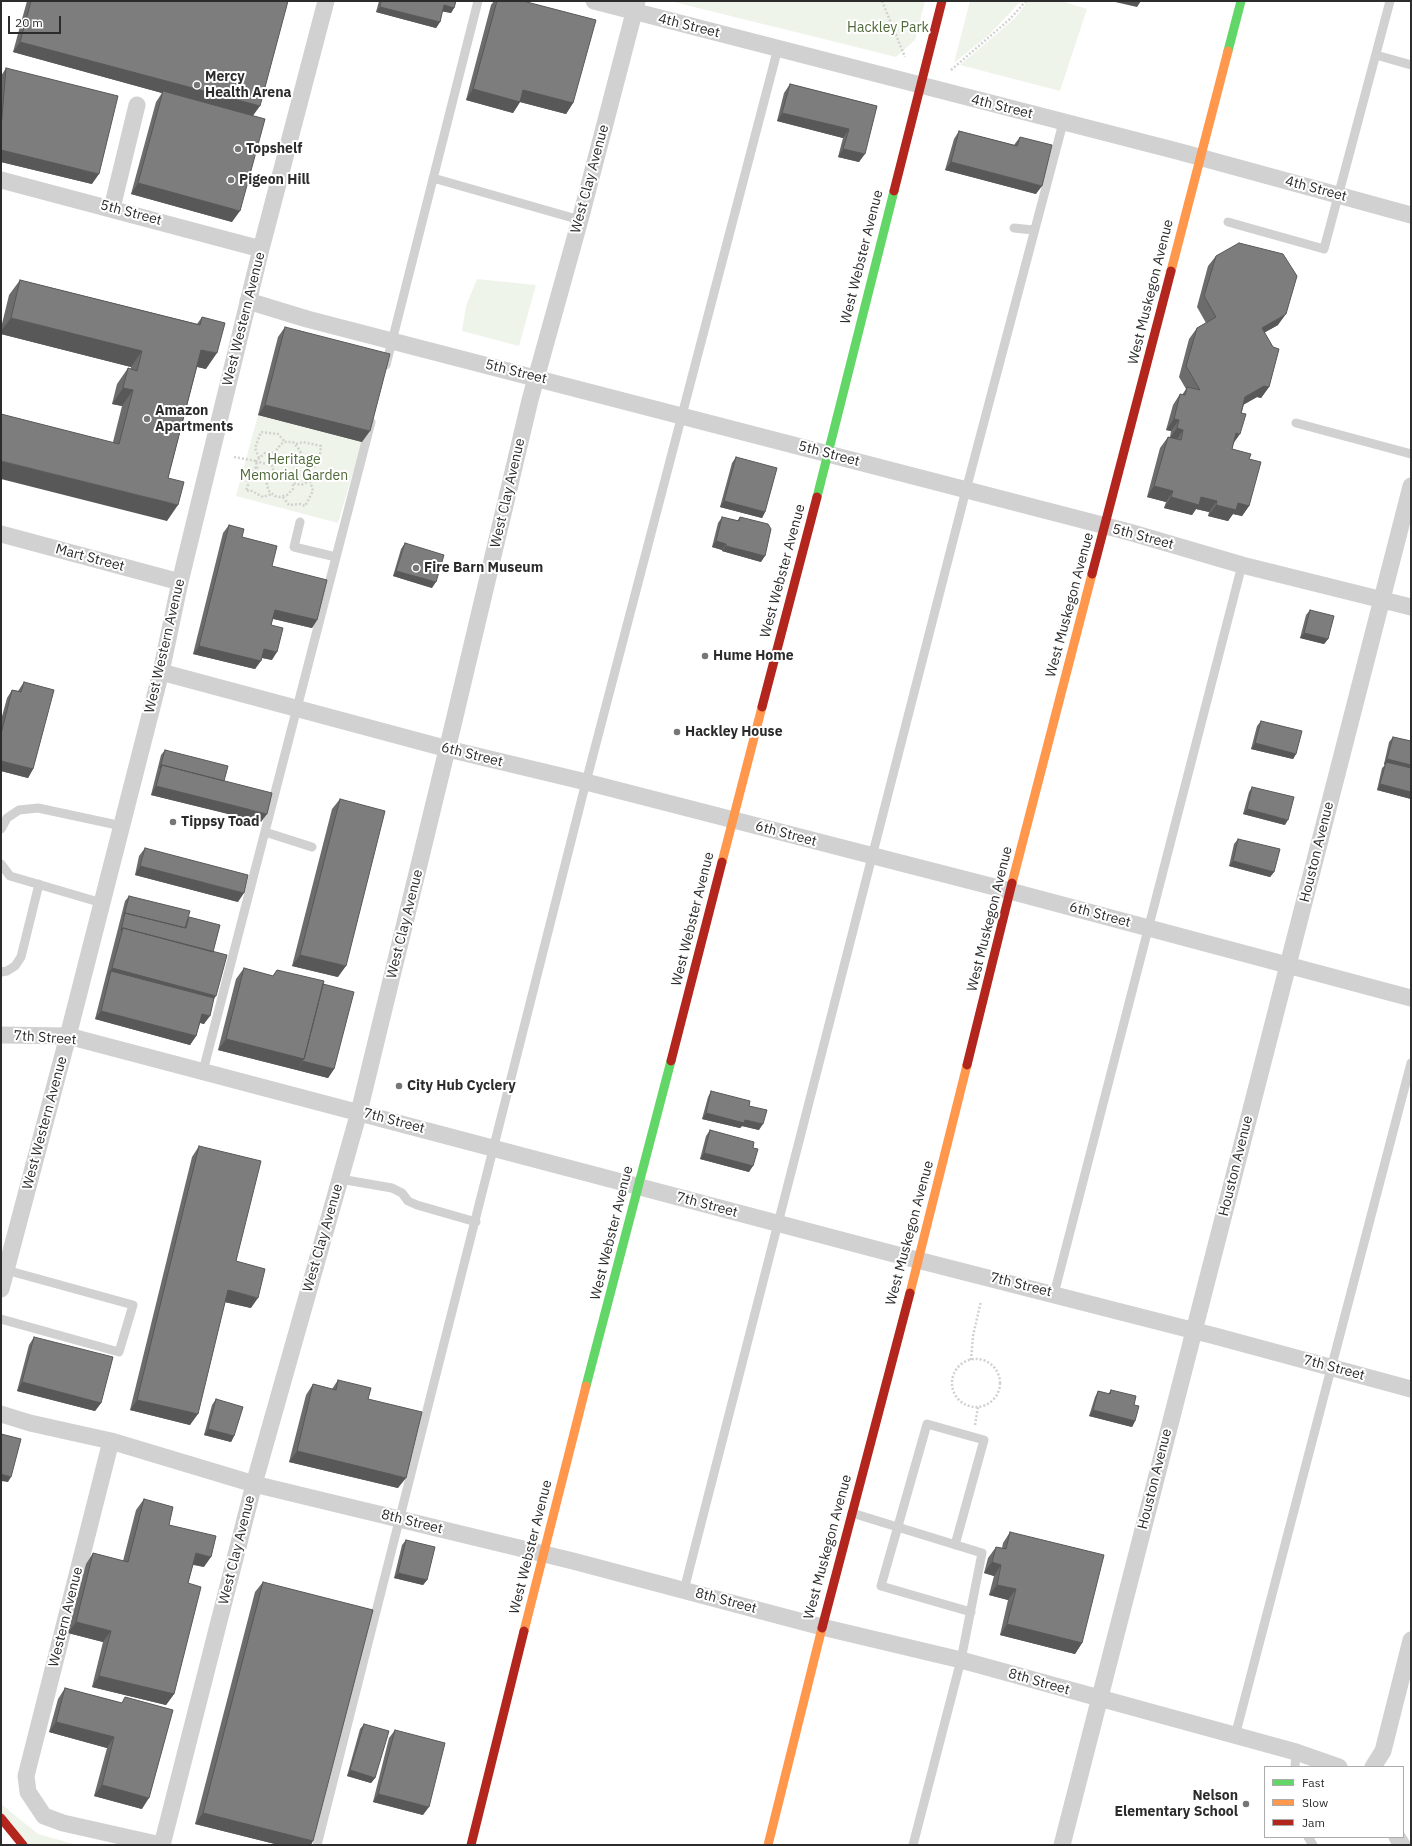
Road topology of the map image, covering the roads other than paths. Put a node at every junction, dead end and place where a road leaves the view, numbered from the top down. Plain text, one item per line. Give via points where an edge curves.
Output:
1 (326, 1) edge
2 (478, 1) edge
3 (594, 1) edge
4 (942, 1) edge
5 (1241, 1) edge
6 (1390, 1) edge
7 (636, 7) edge
8 (778, 48) junction
9 (1376, 55) junction
10 (1411, 65) edge
11 (920, 86) junction
12 (137, 106) dead end
13 (1063, 123) junction
14 (1199, 158) junction
15 (433, 178) junction
16 (1, 180) edge
17 (1338, 195) junction
18 (112, 208) junction
19 (1411, 215) edge
20 (580, 220) junction
21 (1228, 222) dead end
22 (1014, 228) dead end
23 (1033, 230) junction
24 (261, 249) junction
25 (248, 301) junction
26 (392, 340) junction
27 (384, 371) edge
28 (536, 377) junction
29 (682, 415) junction
30 (373, 416) edge
31 (1296, 424) dead end
32 (828, 454) junction
33 (1411, 454) edge
34 (1411, 486) edge
35 (966, 490) junction
36 (300, 522) dead end
37 (1105, 526) junction
38 (1, 534) edge
39 (336, 557) junction
40 (1242, 564) junction
41 (180, 582) junction
42 (1381, 599) junction
43 (1411, 607) edge
44 (161, 672) junction
45 (297, 708) junction
46 (448, 749) junction
47 (586, 782) junction
48 (732, 820) junction
49 (122, 826) junction
50 (1, 829) edge
51 (265, 832) junction
52 (312, 847) dead end
53 (873, 856) junction
54 (2, 867) edge
55 (39, 884) junction
56 (1010, 892) junction
57 (102, 903) junction
58 (1147, 928) junction
59 (1289, 966) junction
60 (1, 972) edge
61 (1411, 998) edge
62 (1, 1035) edge
63 (68, 1036) junction
64 (1411, 1063) edge
65 (203, 1072) junction
66 (359, 1112) junction
67 (494, 1149) junction
68 (340, 1179) junction
69 (638, 1187) junction
70 (476, 1222) junction
71 (778, 1223) junction
72 (918, 1260) junction
73 (6, 1270) junction
74 (1, 1289) edge
75 (1054, 1294) junction
76 (1, 1319) edge
77 (1194, 1331) junction
78 (1331, 1368) junction
79 (1411, 1389) edge
80 (1, 1414) edge
81 (111, 1441) junction
82 (254, 1484) junction
83 (852, 1513) junction
84 (400, 1519) junction
85 (898, 1527) junction
86 (955, 1545) junction
87 (543, 1554) junction
88 (684, 1590) junction
89 (971, 1612) junction
90 (822, 1627) junction
91 (1411, 1640) edge
92 (961, 1660) junction
93 (1099, 1699) junction
94 (1235, 1736) junction
95 (1295, 1759) edge
96 (1334, 1766) edge
97 (1374, 1766) edge
98 (1, 1819) edge
99 (23, 1845) edge
100 (162, 1845) edge
101 (317, 1845) edge
102 (471, 1845) edge
103 (768, 1845) edge
104 (913, 1845) edge
105 (1062, 1845) edge

1 - 24 street, West Western Avenue
2 - 15 lane
3 - 7 street, 4th Street
4 - 11 main road, West Webster Avenue
5 - 14 main road, West Muskegon Avenue
6 - 9 lane
7 - 8 street, 4th Street
7 - 20 street, West Clay Avenue
8 - 11 street, 4th Street
8 - 29 lane
9 - 10 lane
9 - 17 lane
11 - 13 street, 4th Street
11 - 32 main road, West Webster Avenue
12 - 18 street
13 - 14 street, 4th Street
13 - 23 lane
14 - 17 street, 4th Street
14 - 37 main road, West Muskegon Avenue
15 - 20 lane
15 - 26 lane
16 - 18 street, 5th Street
17 - 19 street, 4th Street
17 - 21 lane via 1324,249
18 - 24 street, 5th Street
20 - 28 street, West Clay Avenue
22 - 23 lane
23 - 35 lane
24 - 25 street, West Western Avenue
25 - 26 street, 5th Street
25 - 41 street, West Western Avenue
26 - 27 lane
26 - 28 street, 5th Street
28 - 29 street, 5th Street
28 - 46 street, West Clay Avenue
29 - 32 street, 5th Street
29 - 47 lane
30 - 39 lane
31 - 33 lane
32 - 35 street, 5th Street
32 - 48 main road, West Webster Avenue
34 - 42 street, Houston Avenue
35 - 37 street, 5th Street
35 - 53 lane
36 - 39 lane via 294,546
37 - 40 street, 5th Street
37 - 56 main road, West Muskegon Avenue
38 - 41 street, Mart Street
39 - 45 lane
40 - 42 street, 5th Street
40 - 58 lane
41 - 44 street, West Western Avenue
42 - 43 street, 5th Street
42 - 59 street, Houston Avenue
44 - 45 street, 6th Street
44 - 49 street, West Western Avenue
45 - 46 street, 6th Street
45 - 51 lane
46 - 47 street, 6th Street
46 - 66 street, West Clay Avenue
47 - 48 street, 6th Street
47 - 67 lane
48 - 53 street, 6th Street
48 - 69 main road, West Webster Avenue
49 - 50 lane via 38,808 19,810 7,818
49 - 57 street, West Western Avenue
51 - 52 lane
51 - 65 lane
53 - 56 street, 6th Street
53 - 71 lane
54 - 55 lane via 10,876
55 - 57 lane
55 - 60 lane via 21,956 15,966
56 - 58 street, 6th Street
56 - 72 main road, West Muskegon Avenue
57 - 63 street, West Western Avenue
58 - 59 street, 6th Street
58 - 75 lane
59 - 61 street, 6th Street
59 - 77 street, Houston Avenue via 1280,990
62 - 63 street, 7th Street
63 - 65 street, 7th Street
63 - 73 street, West Western Avenue
64 - 78 lane
65 - 66 street, 7th Street
66 - 67 street, 7th Street
66 - 68 street, West Clay Avenue
67 - 69 street, 7th Street
67 - 70 lane
68 - 70 lane via 392,1188 417,1205
68 - 82 street, West Clay Avenue
69 - 71 street, 7th Street
69 - 87 main road, West Webster Avenue
70 - 84 lane
71 - 72 street, 7th Street
71 - 88 lane
72 - 75 street, 7th Street
72 - 83 main road, West Muskegon Avenue
73 - 74 street, West Western Avenue
73 - 76 lane via 133,1305 119,1352
75 - 77 street, 7th Street
77 - 78 street, 7th Street
77 - 93 street, Houston Avenue
78 - 79 street, 7th Street
78 - 94 lane
80 - 81 street
81 - 82 street, 8th Street
81 - 100 street, Western Avenue via 26,1776 28,1792 44,1816 63,1823
82 - 84 street, 8th Street
82 - 100 street, West Clay Avenue
83 - 85 lane
83 - 90 main road, West Muskegon Avenue
84 - 87 street, 8th Street
84 - 101 lane
85 - 86 lane
85 - 86 lane via 928,1424 984,1440
85 - 89 lane via 881,1586
86 - 89 lane via 982,1553
87 - 88 street, 8th Street
87 - 102 main road, West Webster Avenue
88 - 90 street, 8th Street
89 - 92 lane
90 - 92 street, 8th Street
90 - 103 main road, West Muskegon Avenue
91 - 97 street via 1383,1751
92 - 93 street, 8th Street
92 - 104 lane
93 - 94 street, 8th Street
93 - 105 street, Houston Avenue
94 - 95 street, 8th Street
95 - 96 street, 8th Street
98 - 99 main road

